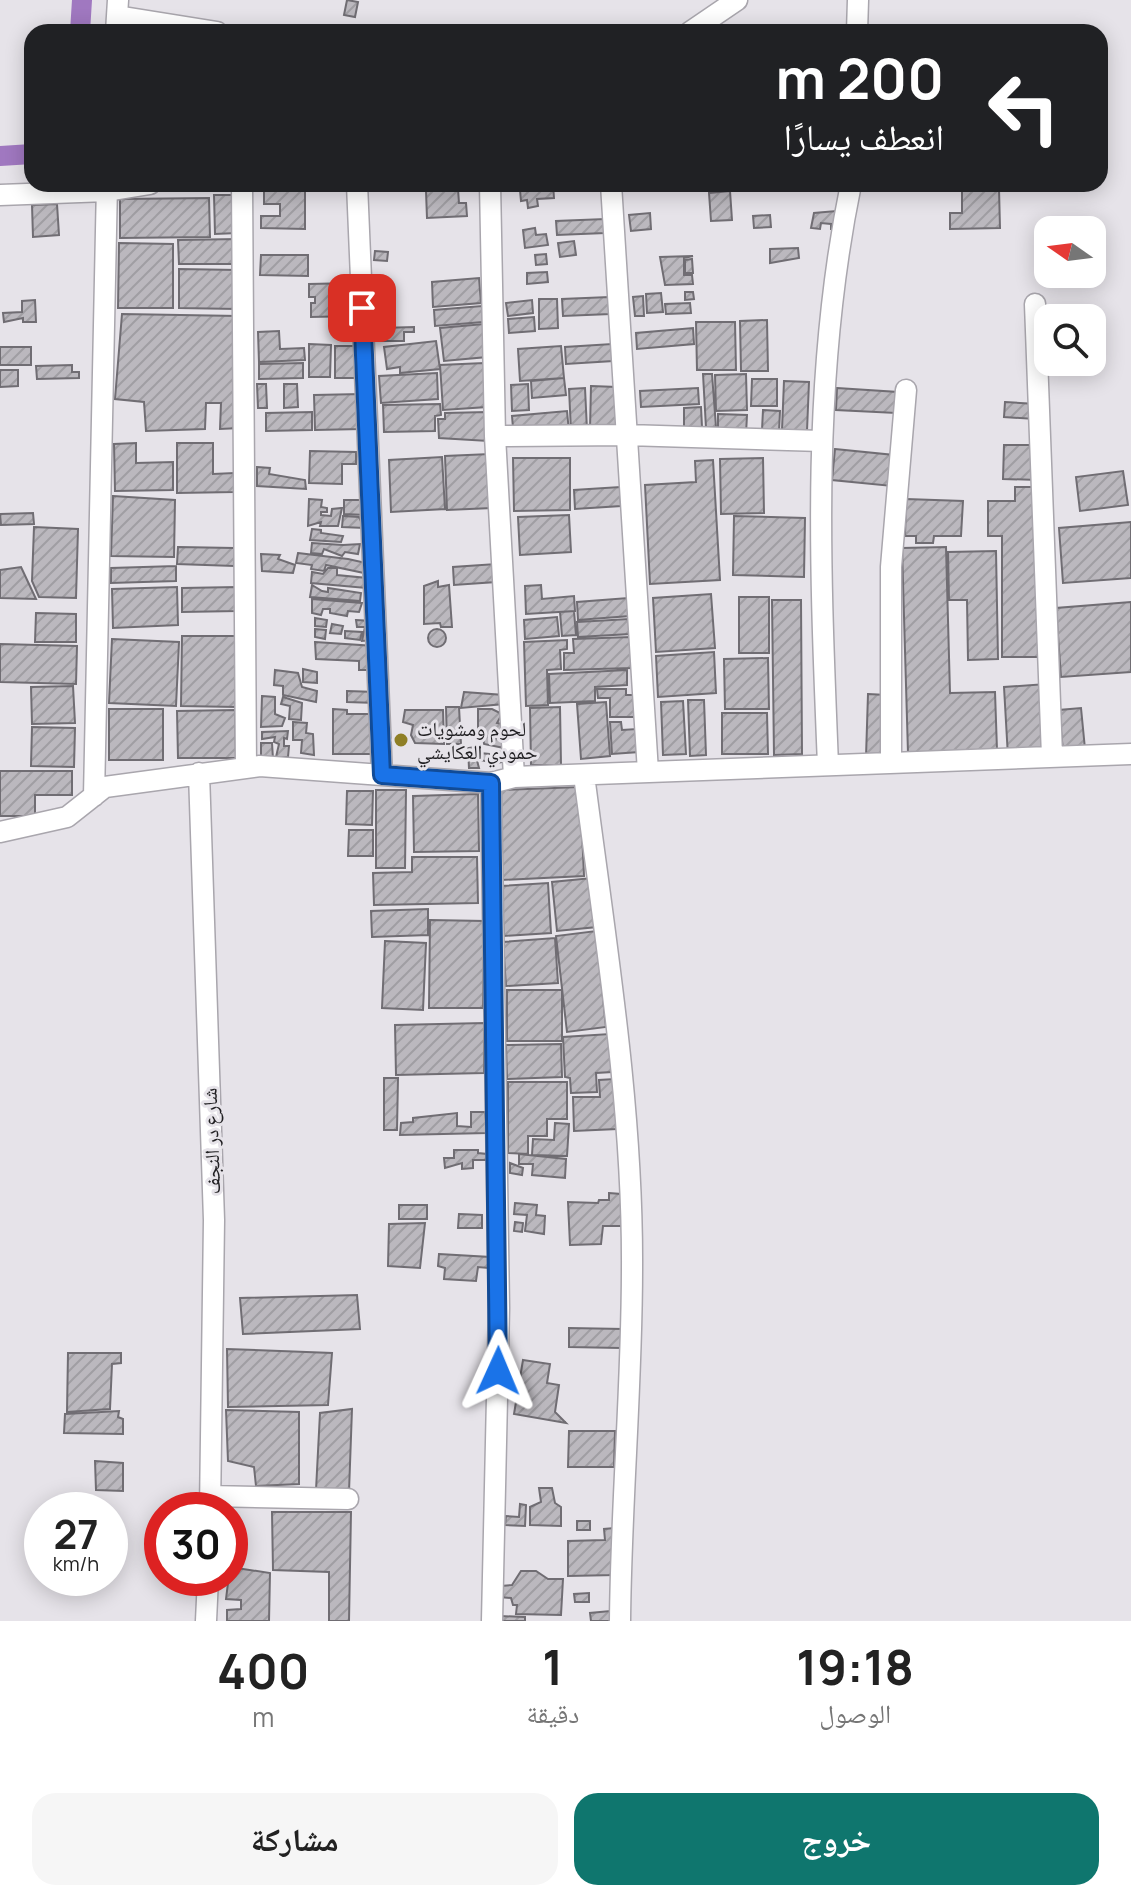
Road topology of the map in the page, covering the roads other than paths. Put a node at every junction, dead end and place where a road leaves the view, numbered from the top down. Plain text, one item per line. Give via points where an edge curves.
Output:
1 (737, 0) edge
2 (858, 0) edge
3 (117, 16) edge
4 (167, 24) edge
5 (702, 24) edge
6 (857, 24) edge
7 (40, 192) edge
8 (107, 192) edge
9 (242, 192) edge
10 (357, 192) edge
11 (490, 192) edge
12 (612, 192) edge
13 (849, 192) edge
14 (0, 195) edge
15 (1038, 376) edge
16 (906, 390) dead end
17 (627, 435) junction
18 (495, 436) junction
19 (822, 441) junction
20 (1131, 754) edge
21 (1052, 756) junction
22 (891, 762) junction
23 (828, 765) junction
24 (246, 768) junction
25 (648, 772) junction
26 (199, 773) junction
27 (382, 775) junction
28 (584, 775) junction
29 (514, 777) junction
30 (491, 783) junction
31 (94, 796) junction
32 (0, 832) edge
33 (210, 1492) edge
34 (348, 1499) dead end
35 (248, 1502) edge
36 (207, 1596) edge
37 (206, 1621) edge
38 (492, 1621) edge
39 (620, 1621) edge

1 - 5 street
2 - 6 street
3 - 4 street
7 - 14 street
8 - 31 street
9 - 24 street
10 - 27 street
11 - 18 street
12 - 17 street
13 - 19 street via 835,260
15 - 21 street
16 - 22 street via 891,567
17 - 18 street
17 - 19 street
17 - 25 street
18 - 29 street
19 - 23 street via 818,533
20 - 21 street
21 - 22 street
22 - 23 street
23 - 25 street
24 - 26 street
24 - 27 street
25 - 28 street
26 - 31 street via 105,787
26 - 33 street, شارع در النجف via 214,1220
27 - 30 street
28 - 29 street
28 - 39 street via 624,1089 632,1269
29 - 30 street
30 - 38 street via 499,1308
31 - 32 street via 67,817
34 - 35 street
36 - 37 street

